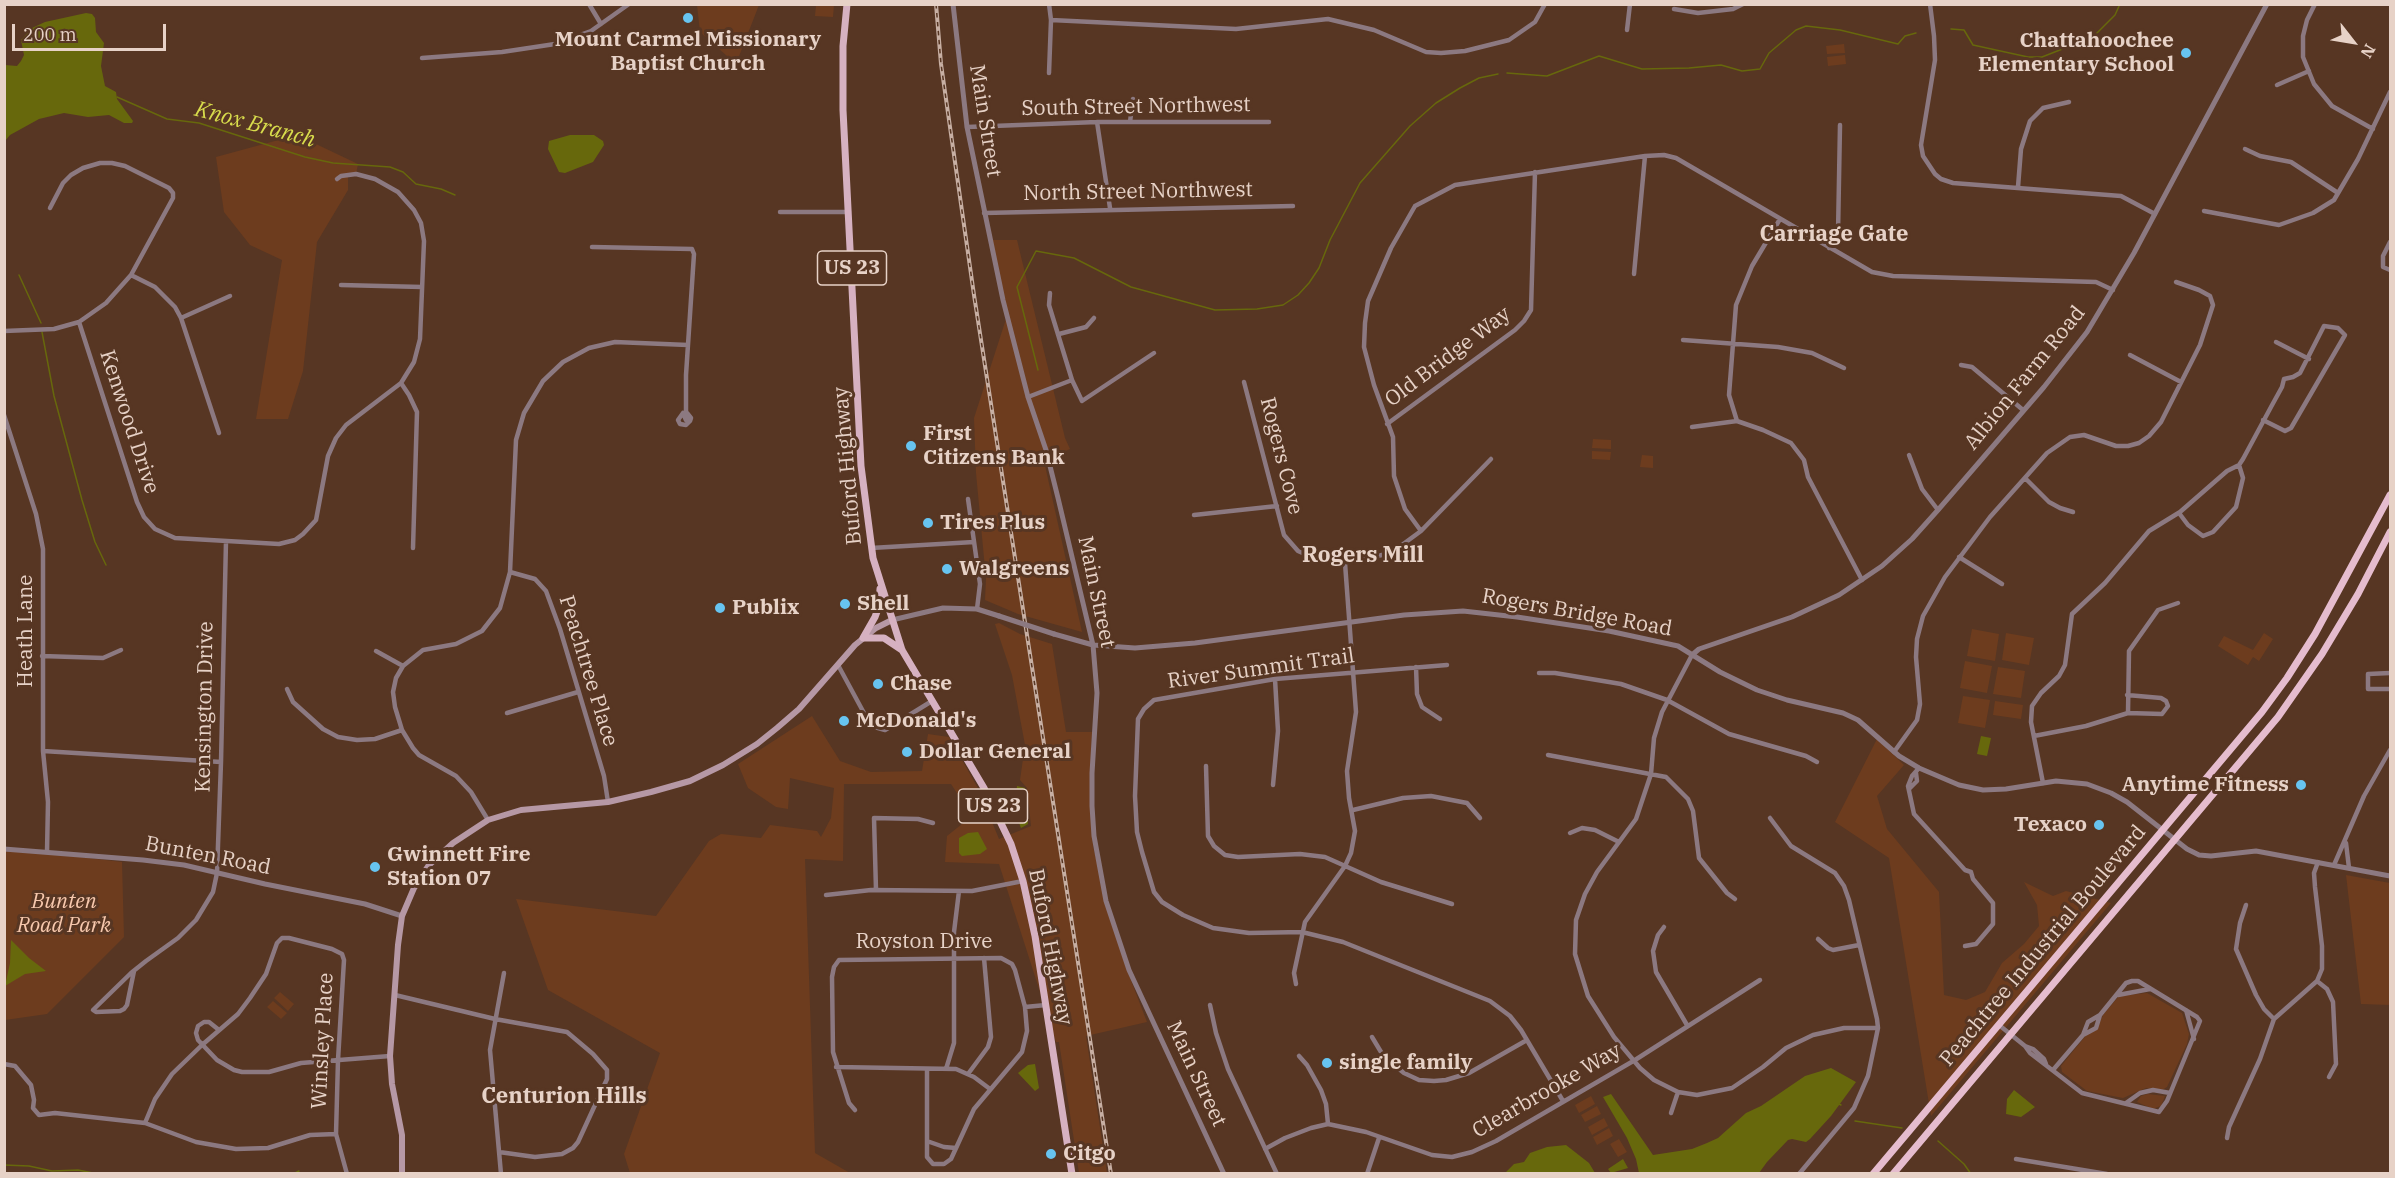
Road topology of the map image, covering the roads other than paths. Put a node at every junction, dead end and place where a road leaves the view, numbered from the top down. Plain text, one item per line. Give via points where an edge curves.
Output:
1 (588, 4) edge
2 (629, 4) edge
3 (847, 4) edge
4 (953, 4) edge
5 (1049, 4) edge
6 (1545, 4) edge
7 (1630, 4) edge
8 (1743, 4) edge
9 (1930, 4) edge
10 (2267, 4) edge
11 (2315, 4) edge
12 (1674, 9) dead end
13 (1051, 20) junction
14 (601, 24) junction
15 (1627, 30) dead end
16 (422, 58) dead end
17 (2309, 71) junction
18 (1048, 73) dead end
19 (2277, 85) dead end
20 (2391, 92) edge
21 (1133, 99) dead end
22 (2069, 102) dead end
23 (1097, 122) junction
24 (1130, 122) junction
25 (1269, 122) dead end
26 (1840, 125) dead end
27 (967, 127) junction
28 (2373, 129) junction
29 (2245, 149) dead end
30 (1645, 156) junction
31 (1535, 172) junction
32 (337, 179) dead end
33 (2018, 188) junction
34 (2338, 193) junction
35 (1293, 206) dead end
36 (50, 208) dead end
37 (1110, 208) junction
38 (2204, 211) dead end
39 (780, 212) dead end
40 (849, 212) junction
41 (984, 213) junction
42 (2155, 214) junction
43 (1780, 219) junction
44 (2391, 242) edge
45 (592, 247) dead end
46 (1829, 248) junction
47 (2390, 270) edge
48 (1634, 274) dead end
49 (131, 275) junction
50 (2176, 282) dead end
51 (341, 285) dead end
52 (422, 287) junction
53 (2113, 290) junction
54 (1050, 293) dead end
55 (230, 296) dead end
56 (181, 318) junction
57 (1094, 318) dead end
58 (79, 321) junction
59 (4, 331) edge
60 (1059, 334) junction
61 (1683, 340) dead end
62 (2276, 342) dead end
63 (1734, 343) junction
64 (688, 345) junction
65 (1154, 353) dead end
66 (2130, 355) dead end
67 (2309, 359) junction
68 (1960, 365) dead end
69 (1844, 368) dead end
70 (1072, 380) junction
71 (401, 382) junction
72 (1244, 382) dead end
73 (2181, 382) junction
74 (1028, 397) junction
75 (2023, 410) junction
76 (4, 415) edge
77 (686, 420) dead end
78 (2264, 420) junction
79 (1737, 421) junction
80 (1387, 424) junction
81 (1692, 427) dead end
82 (219, 433) dead end
83 (1909, 455) dead end
84 (1491, 459) dead end
85 (2238, 465) junction
86 (2025, 478) junction
87 (2391, 495) edge
88 (968, 499) dead end
89 (1277, 506) junction
90 (1938, 510) junction
91 (2073, 512) dead end
92 (2179, 513) junction
93 (1194, 515) dead end
94 (1421, 531) junction
95 (2391, 532) edge
96 (226, 541) junction
97 (975, 542) junction
98 (413, 548) dead end
99 (871, 548) junction
100 (1959, 557) junction
101 (1345, 563) junction
102 (510, 572) junction
103 (1862, 580) junction
104 (880, 584) junction
105 (2002, 584) dead end
106 (2178, 603) dead end
107 (977, 609) junction
108 (892, 620) junction
109 (1350, 623) junction
110 (863, 638) junction
111 (1093, 645) junction
112 (121, 650) dead end
113 (376, 651) dead end
114 (903, 651) junction
115 (1692, 655) junction
116 (42, 656) junction
117 (838, 664) junction
118 (1447, 664) dead end
119 (403, 666) junction
120 (1416, 668) junction
121 (1354, 671) junction
122 (1539, 673) dead end
123 (2391, 674) edge
124 (1275, 680) junction
125 (287, 689) dead end
126 (2391, 689) edge
127 (578, 692) junction
128 (2127, 695) junction
129 (1666, 700) junction
130 (932, 701) junction
131 (507, 713) dead end
132 (2128, 713) junction
133 (1440, 719) dead end
134 (402, 730) junction
135 (2034, 736) junction
136 (2391, 750) edge
137 (43, 751) junction
138 (1894, 752) junction
139 (1548, 754) dead end
140 (221, 762) junction
141 (1817, 762) dead end
142 (1206, 766) dead end
143 (1917, 771) junction
144 (1651, 774) junction
145 (1910, 780) junction
146 (1915, 783) junction
147 (2043, 783) junction
148 (1274, 785) dead end
149 (1909, 789) junction
150 (608, 802) junction
151 (1353, 810) junction
152 (1480, 818) dead end
153 (1770, 818) dead end
154 (488, 820) junction
155 (933, 823) dead end
156 (2162, 830) junction
157 (1570, 833) dead end
158 (2175, 839) junction
159 (2346, 841) junction
160 (1619, 842) junction
161 (4, 849) edge
162 (47, 852) junction
163 (2318, 862) junction
164 (2334, 865) junction
165 (1345, 866) junction
166 (2349, 868) junction
167 (217, 873) junction
168 (2391, 876) edge
169 (1023, 881) junction
170 (876, 890) junction
171 (959, 891) junction
172 (826, 896) dead end
173 (1735, 899) dead end
174 (1452, 904) dead end
175 (2246, 905) dead end
176 (402, 916) junction
177 (1664, 927) dead end
178 (1302, 932) junction
179 (1818, 939) dead end
180 (1859, 945) junction
181 (1965, 946) dead end
182 (953, 958) junction
183 (984, 958) junction
184 (134, 971) junction
185 (504, 973) dead end
186 (1760, 980) dead end
187 (2317, 981) junction
188 (1296, 984) dead end
189 (2151, 989) junction
190 (395, 994) junction
191 (2118, 995) junction
192 (1046, 1005) junction
193 (1210, 1005) dead end
194 (1025, 1007) junction
195 (2186, 1010) junction
196 (2100, 1015) junction
197 (495, 1019) junction
198 (2274, 1019) junction
199 (1688, 1025) junction
200 (1999, 1025) junction
201 (1878, 1028) junction
202 (219, 1030) junction
203 (2011, 1035) junction
204 (2083, 1035) junction
205 (1372, 1037) dead end
206 (2194, 1039) junction
207 (1527, 1040) junction
208 (202, 1045) junction
209 (390, 1056) junction
210 (1299, 1056) dead end
211 (338, 1060) junction
212 (1635, 1060) junction
213 (4, 1064) edge
214 (836, 1067) junction
215 (927, 1069) junction
216 (946, 1069) junction
217 (2053, 1070) junction
218 (968, 1074) junction
219 (2329, 1077) dead end
220 (990, 1089) junction
221 (1678, 1092) junction
222 (2170, 1093) junction
223 (1563, 1101) junction
224 (2126, 1103) junction
225 (855, 1110) dead end
226 (1671, 1113) dead end
227 (145, 1123) junction
228 (1328, 1125) junction
229 (336, 1134) junction
230 (1379, 1138) junction
231 (2228, 1138) dead end
232 (927, 1141) junction
233 (956, 1148) junction
234 (1265, 1149) junction
235 (500, 1152) junction
236 (2016, 1159) dead end
237 (2053, 1165) junction
238 (347, 1173) edge
239 (402, 1173) edge
240 (501, 1173) edge
241 (1072, 1173) edge
242 (1224, 1173) edge
243 (1277, 1173) edge
244 (1367, 1173) edge
245 (1799, 1173) edge
246 (1873, 1173) edge
247 (1893, 1173) edge
248 (2051, 1173) edge
249 (2107, 1173) edge

1 - 14 street
2 - 14 street
3 - 40 main road, Buford Highway / US 23 via 843,99
4 - 27 street, Main Street
5 - 13 street
6 - 13 street via 1535,22 1509,40 1441,53 1328,19 1236,29
7 - 15 street
8 - 12 street via 1698,13
9 - 33 street via 1936,48 1921,145 1923,156 1935,174 1946,181
10 - 42 street, Albion Farm Road
11 - 17 street via 2303,36 2303,57
13 - 18 street
14 - 16 street via 555,44
17 - 19 street
17 - 28 street via 2325,99
20 - 28 street
21 - 24 street
22 - 33 street via 2043,108 2030,121 2021,148
23 - 24 street, South Street Northwest
23 - 27 street, South Street Northwest
23 - 37 street
24 - 25 street, South Street Northwest
26 - 46 street via 1838,234
27 - 41 street, Main Street
28 - 34 street
29 - 34 street via 2291,162
30 - 31 street
30 - 43 street via 1676,158
30 - 48 street
31 - 80 street, Old Bridge Way via 1531,310 1515,330
31 - 80 street via 1455,185 1415,206 1403,225 1368,301 1365,323 1364,347
32 - 52 street, Kenwood Drive via 357,174 375,179 398,192 414,210 424,241
33 - 42 street via 2121,196
34 - 38 street via 2313,213 2279,225
35 - 37 street, North Street Northwest
36 - 49 street via 71,175 100,163 138,171 169,188 173,193
37 - 41 street, North Street Northwest
39 - 40 street
40 - 99 main road, Buford Highway / US 23 via 861,466
41 - 74 street, Main Street
42 - 53 street, Albion Farm Road
43 - 46 street
43 - 63 street via 1743,285 1736,305
44 - 47 street via 2383,256 2383,267
45 - 64 street via 692,249
46 - 53 street via 1872,272 1893,276 2096,282
49 - 56 street via 155,287
49 - 58 street via 106,303
50 - 73 street via 2210,296 2213,305 2200,345
51 - 52 street
52 - 71 street, Kenwood Drive via 420,339 414,362
53 - 75 street, Albion Farm Road via 2087,332
54 - 60 street via 1049,305
55 - 56 street
56 - 82 street
57 - 60 street via 1086,327
58 - 59 street via 54,329
58 - 96 street, Kenwood Drive via 144,517 156,529 175,538
60 - 70 street
61 - 63 street
62 - 67 street
63 - 69 street via 1812,353
63 - 79 street via 1729,395
64 - 77 street
64 - 102 street via 615,342 589,348 563,362 543,381 524,413 516,440
65 - 70 street via 1082,401
66 - 73 street
67 - 78 street via 2300,373 2284,379
67 - 78 street via 2324,326 2338,328 2345,335 2291,428 2285,431
68 - 75 street via 1972,367
70 - 74 street
71 - 96 street, Kenwood Drive via 346,425 336,438 328,456 316,520 303,534 279,544
71 - 98 street via 417,412
72 - 89 street, Rogers Cove
73 - 86 street via 2161,422 2139,443 2116,446 2084,435 2070,436
74 - 111 street, Main Street via 1059,498
75 - 90 street, Albion Farm Road
76 - 116 street, Heath Lane via 36,514 43,549
78 - 85 street
79 - 81 street
79 - 103 street via 1791,443 1804,460 1808,477
80 - 94 street via 1393,437 1394,476 1405,509
83 - 90 street via 1922,489
84 - 94 street, Rogers Cove
85 - 92 street
85 - 92 street via 2242,478 2236,507 2213,532 2203,536
86 - 91 street via 2049,502
86 - 100 street
87 - 156 highway, Peachtree Industrial Boulevard via 2287,678
88 - 97 street
89 - 93 street
89 - 101 street, Rogers Cove via 1284,535 1298,551 1316,559
90 - 103 street, Albion Farm Road via 1912,539
92 - 135 street via 2149,531 2100,589 2072,614 2065,665 2032,706
94 - 101 street, Rogers Cove via 1391,553
95 - 158 highway, Peachtree Industrial Boulevard via 2299,689
96 - 140 street, Kensington Drive
97 - 99 street
97 - 107 street via 980,584
99 - 104 main road, Buford Highway / US 23
100 - 105 street
100 - 138 street via 1923,616 1917,639 1917,720
101 - 109 street
102 - 119 street via 500,608 482,631 456,644 423,650
102 - 127 street, Peachtree Place via 535,579 546,591
103 - 115 street, Albion Farm Road via 1792,617 1699,649
104 - 108 main road, Buford Highway / US 23
104 - 110 main road via 879,606
106 - 128 street via 2158,610 2129,651
107 - 108 street, Rogers Bridge Road via 943,608
107 - 111 street, Rogers Bridge Road, bridge
108 - 110 main road
108 - 114 main road, Buford Highway / US 23
109 - 111 street, Rogers Bridge Road via 1195,643 1135,648
109 - 115 street, Rogers Bridge Road via 1404,615 1488,613 1628,634 1666,643
109 - 121 street
110 - 114 main road via 884,638
110 - 117 main road
111 - 242 street, Main Street via 1097,693 1093,816 1106,901 1129,970
112 - 116 street via 103,658
113 - 119 street
114 - 130 main road, Buford Highway / US 23
115 - 129 street
115 - 138 street, Rogers Bridge Road via 1757,690 1850,716
116 - 137 street, Heath Lane
117 - 130 street via 872,726 885,730
117 - 150 main road via 799,709 757,744 723,765 668,788
118 - 120 street, River Summit Trail
119 - 134 street via 393,692
120 - 121 street, River Summit Trail
120 - 133 street via 1416,694 1422,707
121 - 124 street, River Summit Trail
121 - 151 street via 1356,712 1347,771
122 - 129 street via 1602,680
123 - 126 street via 2368,674 2368,689
124 - 148 street via 1278,731
124 - 178 street, River Summit Trail via 1154,700 1144,709 1138,719 1136,742 1137,832 1154,892 1183,915 1213,928 1250,933
125 - 134 street via 293,702 338,737 375,739
127 - 131 street
127 - 150 street, Peachtree Place
128 - 132 street
128 - 132 street via 2161,698 2168,706 2162,714
129 - 141 street via 1715,728
129 - 144 street via 1654,738
130 - 169 main road, Buford Highway / US 23 via 984,788 1011,844
132 - 135 street
134 - 154 street via 419,755 456,776
135 - 147 street
136 - 159 street via 2364,796
137 - 140 street
137 - 162 street, Heath Lane via 48,793
138 - 143 street, Rogers Bridge Road
139 - 144 street
140 - 167 street, Kensington Drive
142 - 165 street via 1208,836 1219,851 1238,856 1300,854 1325,857
143 - 145 street
143 - 146 street
143 - 147 street, Rogers Bridge Road via 1983,790
144 - 160 street via 1636,819
144 - 173 street via 1666,777 1688,800 1699,858
145 - 146 street
145 - 149 street
146 - 149 street
147 - 156 street, Rogers Bridge Road via 2087,784 2111,793
149 - 181 street via 1914,814 1993,903 1993,924 1984,937 1971,947
150 - 154 main road via 521,810
151 - 152 street via 1431,796 1467,803
151 - 165 street via 1355,831
153 - 180 street via 1791,846 1839,878 1850,900
154 - 176 main road via 429,865
155 - 170 street via 874,818
156 - 158 street, Rogers Bridge Road
156 - 200 highway, Peachtree Industrial Boulevard
157 - 160 street via 1582,828 1595,830
158 - 163 street, Rogers Bridge Road via 2199,855 2256,851
158 - 203 highway, Peachtree Industrial Boulevard
159 - 164 street
159 - 166 street
160 - 212 street via 1585,894 1576,920 1575,954 1588,996 1614,1037
161 - 162 street, Bunten Road
162 - 167 street, Bunten Road via 143,860
163 - 164 street, Rogers Bridge Road
163 - 187 street via 2314,873 2322,969
164 - 166 street, Rogers Bridge Road
165 - 174 street via 1381,882
165 - 178 street
166 - 168 street, Rogers Bridge Road
167 - 176 street, Bunten Road via 365,904
167 - 184 street, Kensington Drive via 213,892 196,920
169 - 171 street
169 - 192 main road, Buford Highway / US 23
170 - 171 street
170 - 172 street
171 - 182 street
175 - 198 street via 2236,949 2264,1010
176 - 190 main road
177 - 199 street via 1653,951 1656,972
178 - 188 street via 1294,973
178 - 207 street, River Summit Trail via 1343,942 1490,1001 1510,1016
179 - 180 street via 1833,950
180 - 201 street
182 - 183 street, Royston Drive
182 - 214 street, Royston Drive via 837,962 831,977
182 - 216 street via 954,1043
183 - 194 street, Royston Drive via 1001,958 1012,964
183 - 218 street via 991,1037 984,1055
184 - 184 street, Kensington Drive via 124,1009 93,1010
185 - 197 street
186 - 199 street, Clearbrooke Way
187 - 198 street
187 - 219 street via 2327,989 2333,1002 2336,1064
189 - 191 street
189 - 191 street via 2132,981
189 - 195 street
190 - 197 street
190 - 209 main road
191 - 196 street
192 - 194 street
192 - 241 main road, Buford Highway / US 23
193 - 234 street via 1228,1069
194 - 220 street, Royston Drive via 1027,1031 1022,1052
195 - 206 street
195 - 206 street via 2200,1021
196 - 204 street via 2088,1022
196 - 204 street via 2096,1028
197 - 235 street via 490,1050
197 - 235 street via 567,1032 607,1070 607,1079 573,1148 562,1154 535,1158
198 - 231 street via 2229,1127
199 - 212 street, Clearbrooke Way
200 - 203 street
200 - 246 highway, Peachtree Industrial Boulevard
201 - 221 street via 1844,1028 1813,1035 1791,1044 1732,1088 1697,1095
201 - 245 street via 1868,1076 1854,1108
202 - 208 street, Winsley Place
202 - 208 street via 209,1022 198,1026 196,1033
202 - 211 street, Winsley Place via 250,998 282,939 332,949 342,954 344,960
203 - 217 street
203 - 247 highway, Peachtree Industrial Boulevard
204 - 217 street
205 - 207 street via 1384,1057 1404,1073 1434,1081 1469,1073
206 - 222 street
207 - 223 street, River Summit Trail
208 - 211 street via 217,1060 242,1072 269,1072 301,1062
208 - 227 street, Winsley Place via 172,1074
209 - 211 street
209 - 239 main road via 402,1135
210 - 228 street via 1321,1090
211 - 229 street, Winsley Place
212 - 221 street via 1654,1080
212 - 223 street, Clearbrooke Way
213 - 227 street via 15,1066 31,1085 33,1108 39,1114
214 - 215 street
214 - 225 street, Royston Drive
215 - 216 street
215 - 232 street, Royston Drive
216 - 218 street
217 - 224 street via 2082,1093
218 - 220 street
220 - 233 street, Royston Drive via 974,1109
221 - 226 street
222 - 224 street via 2140,1093
222 - 224 street via 2159,1112
223 - 230 street, Clearbrooke Way via 1496,1141 1452,1157 1432,1155
227 - 229 street via 196,1142 236,1149 268,1148 310,1135
228 - 230 street, Clearbrooke Way
228 - 234 street, Clearbrooke Way
229 - 238 street, Winsley Place
230 - 244 street
232 - 233 street
232 - 233 street, Royston Drive via 927,1157 933,1164 948,1162
234 - 243 street
235 - 240 street
236 - 237 street
237 - 248 street
237 - 249 street

